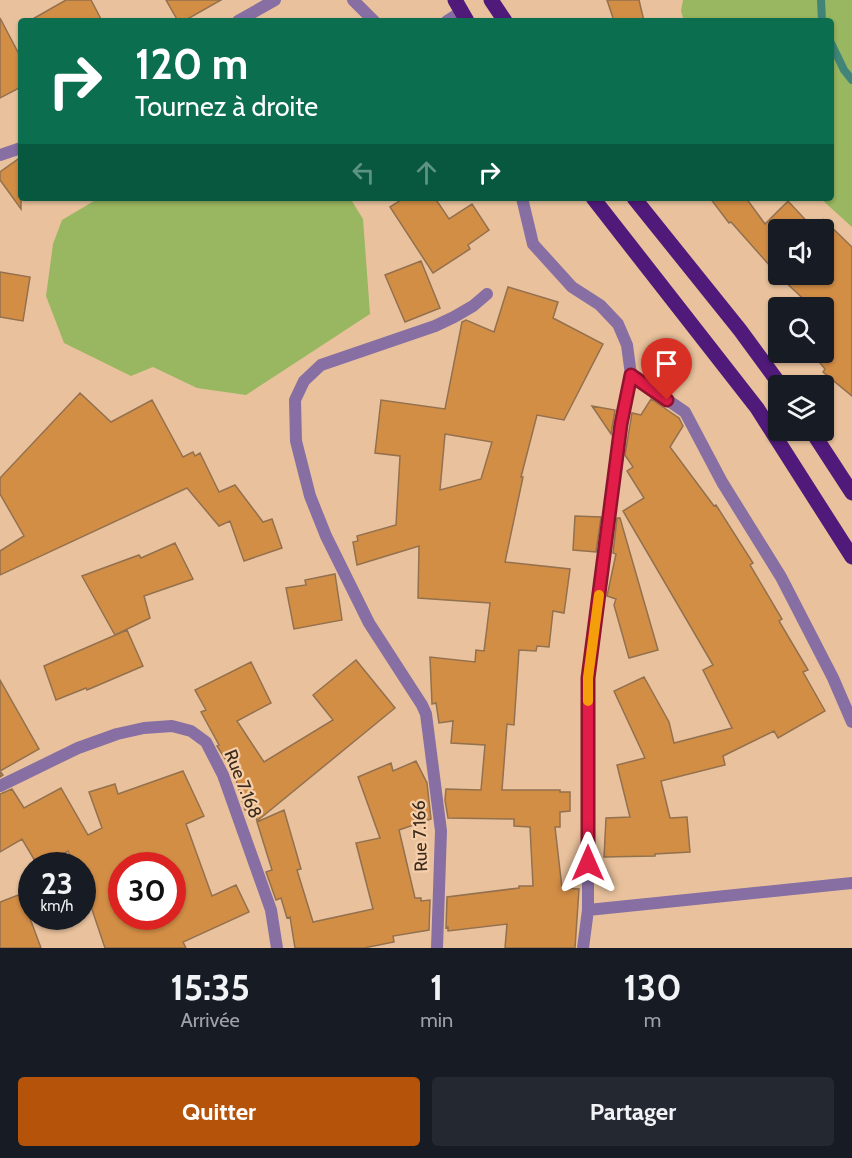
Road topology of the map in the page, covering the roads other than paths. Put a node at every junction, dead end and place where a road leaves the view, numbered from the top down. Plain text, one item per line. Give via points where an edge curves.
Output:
1 (275, 0) edge
2 (353, 0) edge
3 (491, 0) edge
4 (243, 18) edge
5 (371, 18) edge
6 (503, 18) edge
7 (18, 149) edge
8 (0, 155) edge
9 (523, 201) edge
10 (595, 201) edge
11 (636, 201) edge
12 (487, 294) dead end
13 (631, 375) junction
14 (773, 375) edge
15 (818, 441) edge
16 (852, 493) edge
17 (852, 557) edge
18 (852, 722) edge
19 (0, 786) edge
20 (852, 883) edge
21 (588, 909) junction
22 (277, 948) edge
23 (438, 948) edge
24 (584, 948) edge

1 - 4 street
2 - 5 street
3 - 6 main road
7 - 8 street
9 - 13 street via 534,244 572,287 600,305 618,324 627,345
10 - 17 main road via 757,408
11 - 14 main road
12 - 23 street, Rue 7.166 via 435,326 321,365 304,381 295,400 296,441 318,516 369,623 422,705 428,723 441,831
13 - 18 street via 685,412 722,482 781,577
13 - 21 street via 621,424 588,678
15 - 16 main road
19 - 22 street, Rue 7.168 via 78,748 117,734 172,726 191,731 206,742 223,775 271,910
20 - 21 street
21 - 24 street

